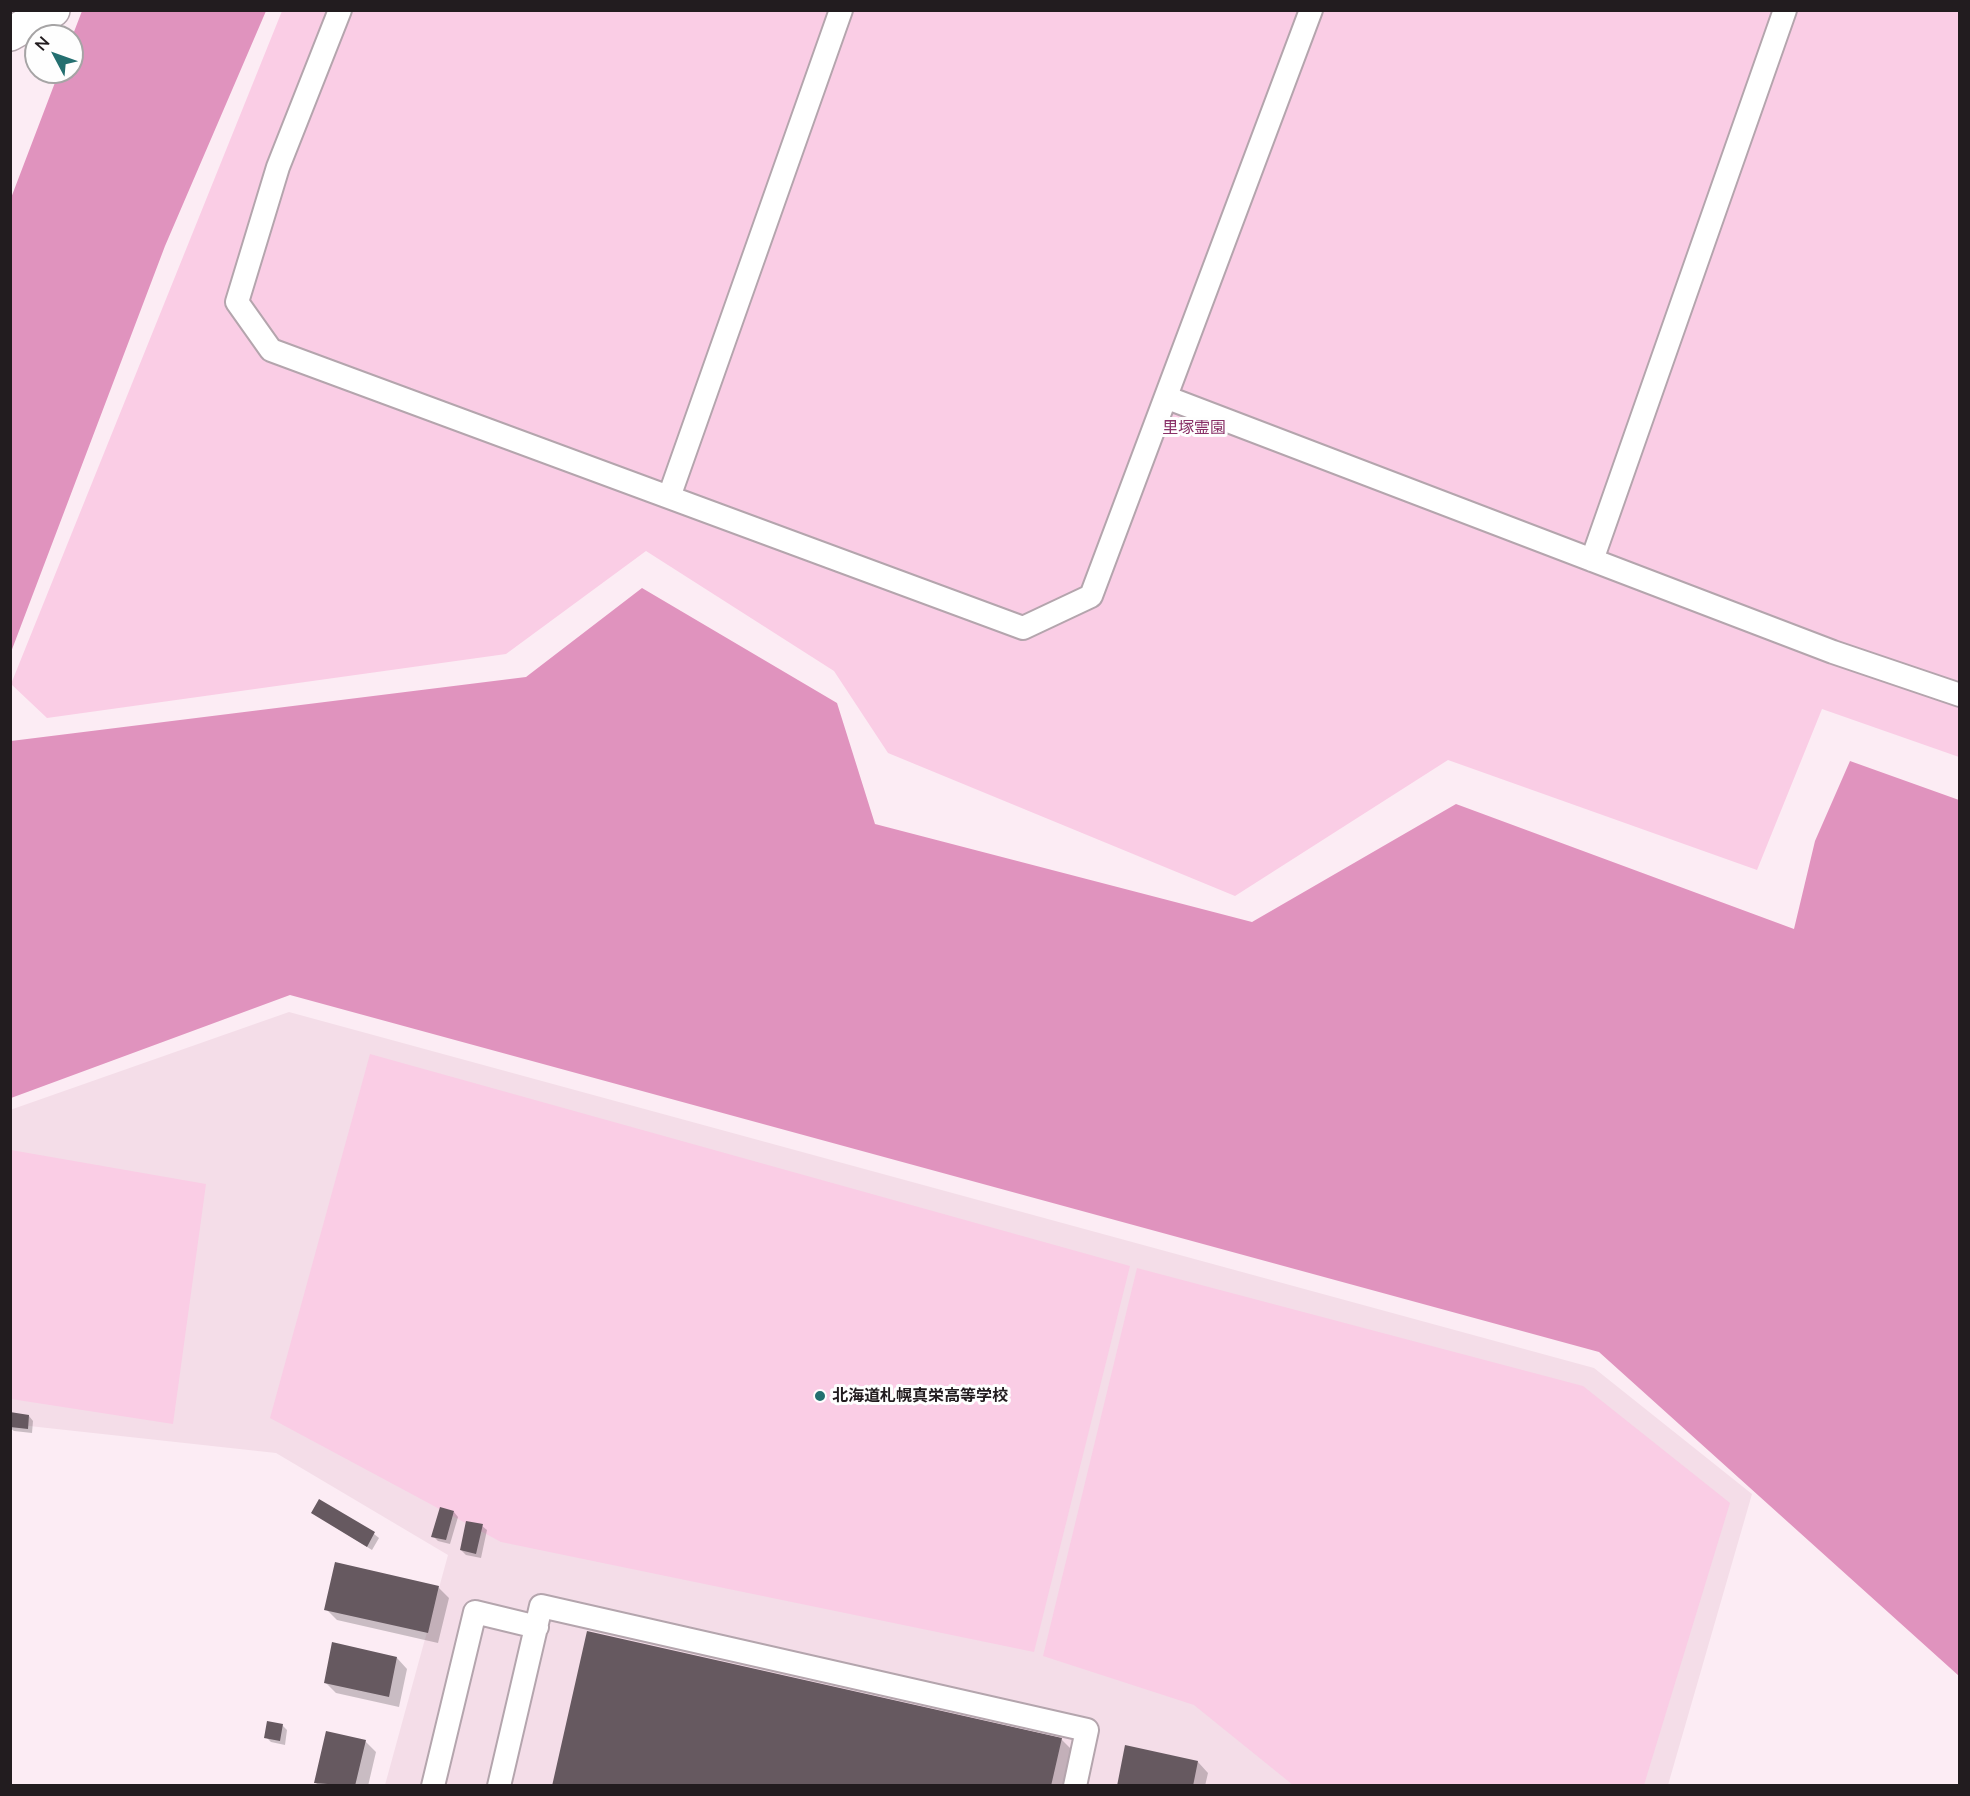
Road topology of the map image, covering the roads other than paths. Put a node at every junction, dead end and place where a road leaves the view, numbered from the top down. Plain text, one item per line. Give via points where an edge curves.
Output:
1 (53, 10) edge
2 (340, 10) edge
3 (841, 10) edge
4 (1311, 10) edge
5 (1785, 10) edge
6 (10, 34) edge
7 (1168, 398) junction
8 (669, 497) junction
9 (1592, 560) junction
10 (1959, 695) edge
11 (537, 1627) junction
12 (433, 1785) edge
13 (499, 1785) edge
14 (1075, 1785) edge

1 - 6 street
2 - 8 lane via 278,167 237,302 271,350
3 - 8 lane
4 - 7 lane
5 - 9 lane
7 - 8 lane via 1091,596 1023,628
7 - 9 lane
9 - 10 lane via 1833,652
11 - 12 lane via 475,1612
11 - 13 lane
11 - 14 lane via 541,1606 1088,1730

